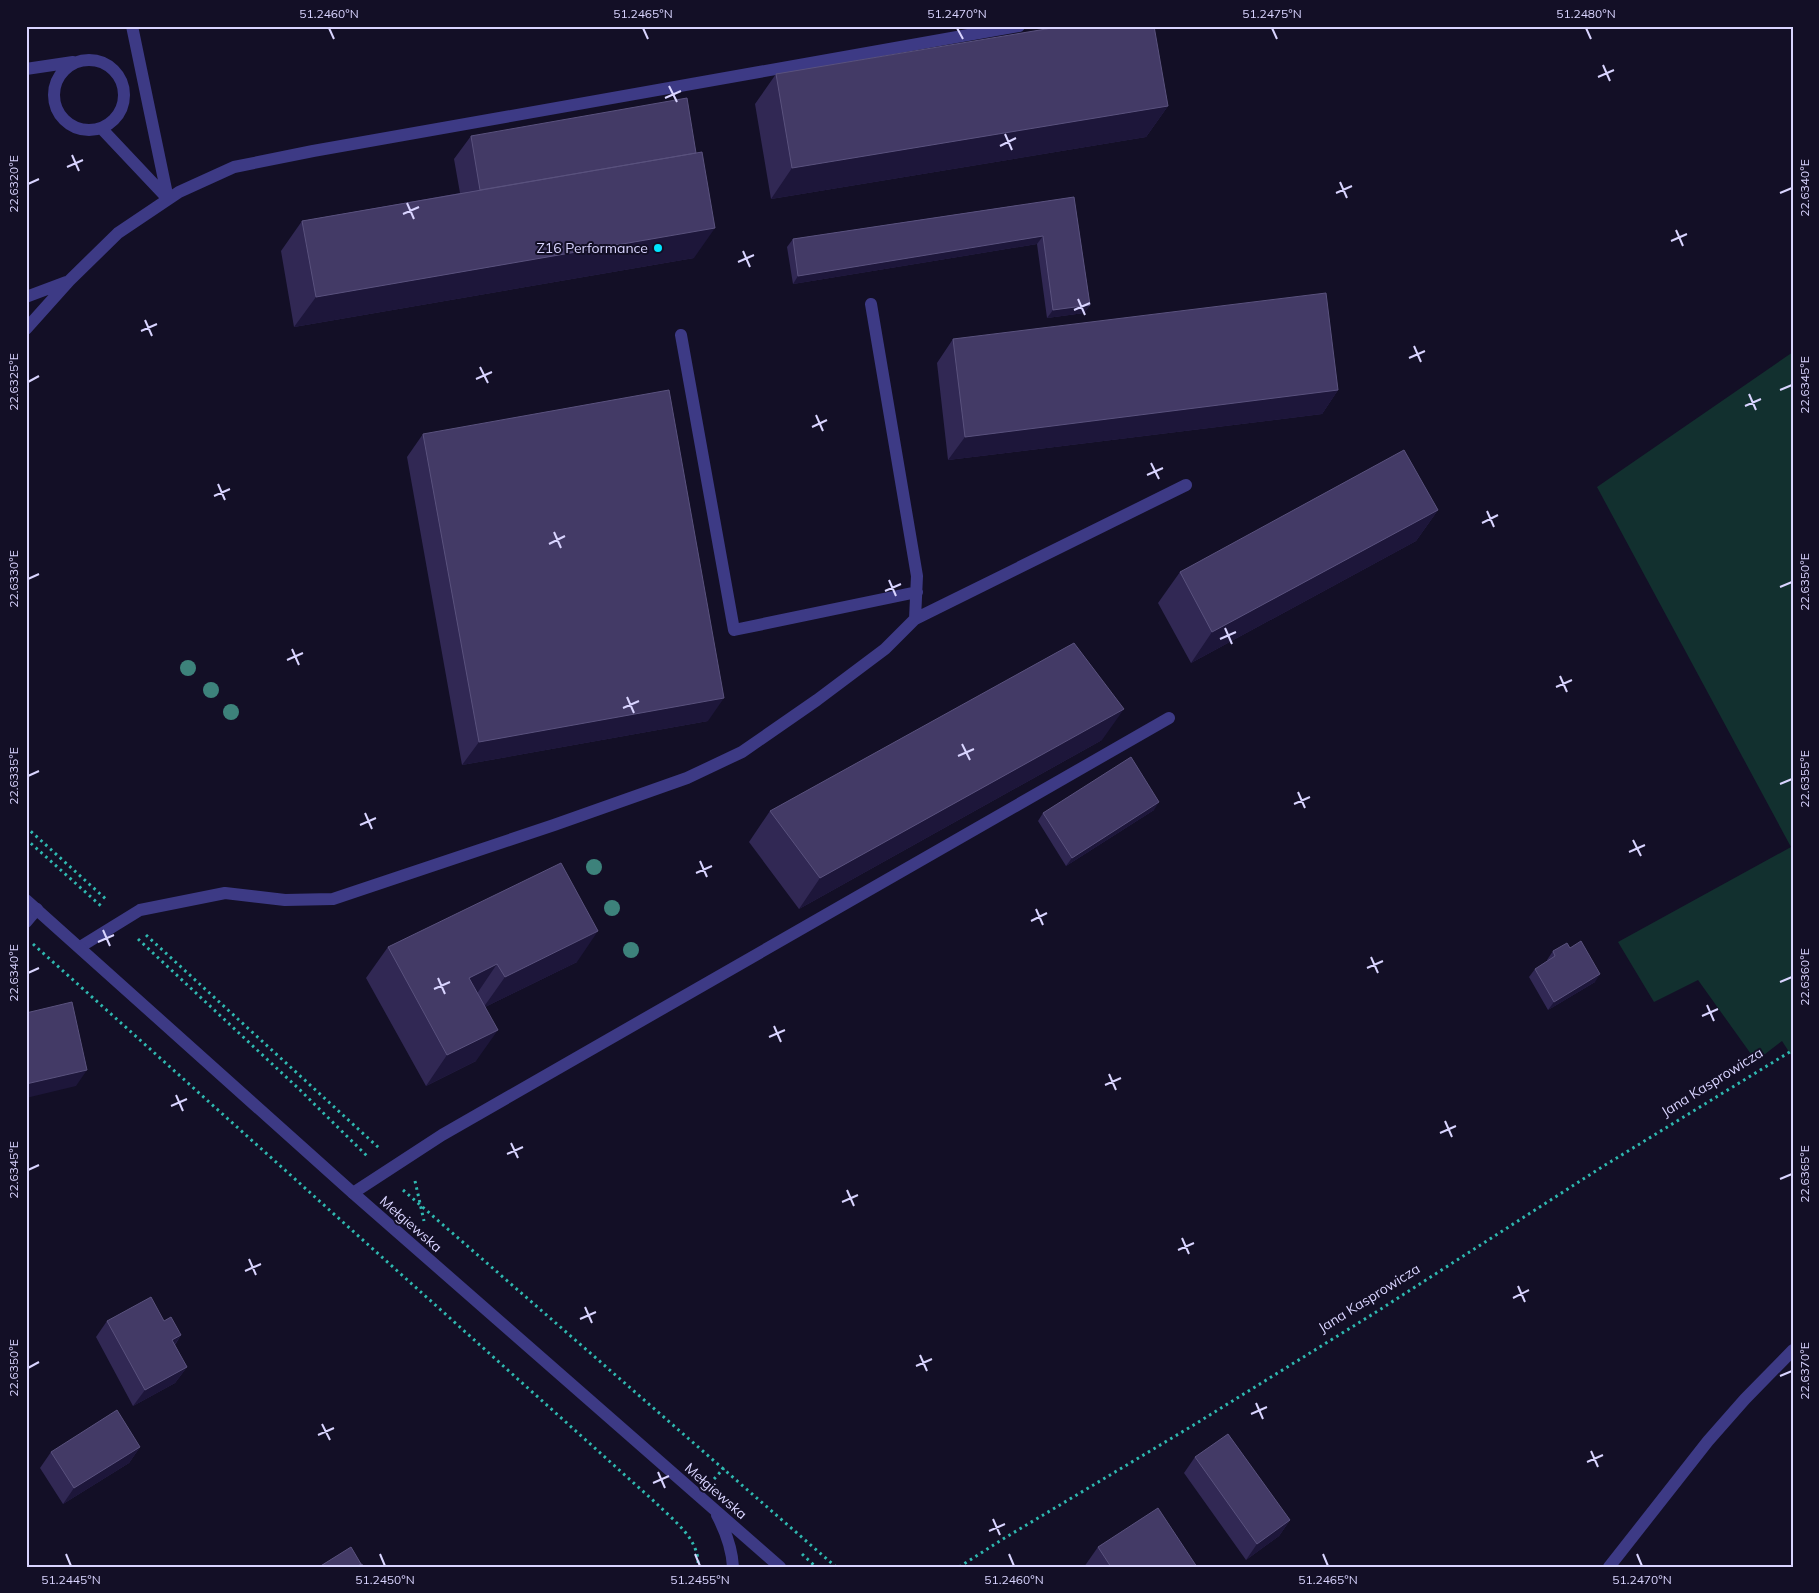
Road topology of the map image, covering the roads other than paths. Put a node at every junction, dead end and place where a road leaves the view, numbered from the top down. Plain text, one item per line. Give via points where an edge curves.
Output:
1 (132, 26) edge
2 (1019, 26) edge
3 (82, 60) junction
4 (26, 69) edge
5 (100, 128) junction
6 (168, 199) junction
7 (69, 281) junction
8 (26, 297) edge
9 (871, 304) dead end
10 (26, 329) edge
11 (681, 335) dead end
12 (1186, 485) dead end
13 (916, 592) junction
14 (915, 618) junction
15 (1168, 718) dead end
16 (26, 900) edge
17 (37, 909) junction
18 (26, 922) edge
19 (80, 947) junction
20 (353, 1193) junction
21 (1793, 1350) edge
22 (712, 1506) junction
23 (733, 1567) edge
24 (780, 1567) edge
25 (1609, 1567) edge

1 - 6 street
2 - 6 street via 313,151 234,168
3 - 4 street
3 - 5 street via 105,63 121,80 124,91 121,108 111,122
3 - 5 street via 70,65 56,82 56,104 68,123 89,130
5 - 6 street
6 - 7 street via 118,233
7 - 8 street
7 - 10 street
9 - 13 street via 917,576
11 - 13 street via 734,630
12 - 14 street
13 - 14 street
14 - 19 street via 885,649 817,700 742,752 687,778 333,899 286,900 225,892 140,910
15 - 20 street via 442,1135
16 - 17 street, Mełgiewska
17 - 18 street
17 - 19 street, Mełgiewska
19 - 20 street, Mełgiewska
20 - 22 street, Mełgiewska
21 - 25 street via 1708,1441
22 - 23 street via 726,1531
22 - 24 street, Mełgiewska

